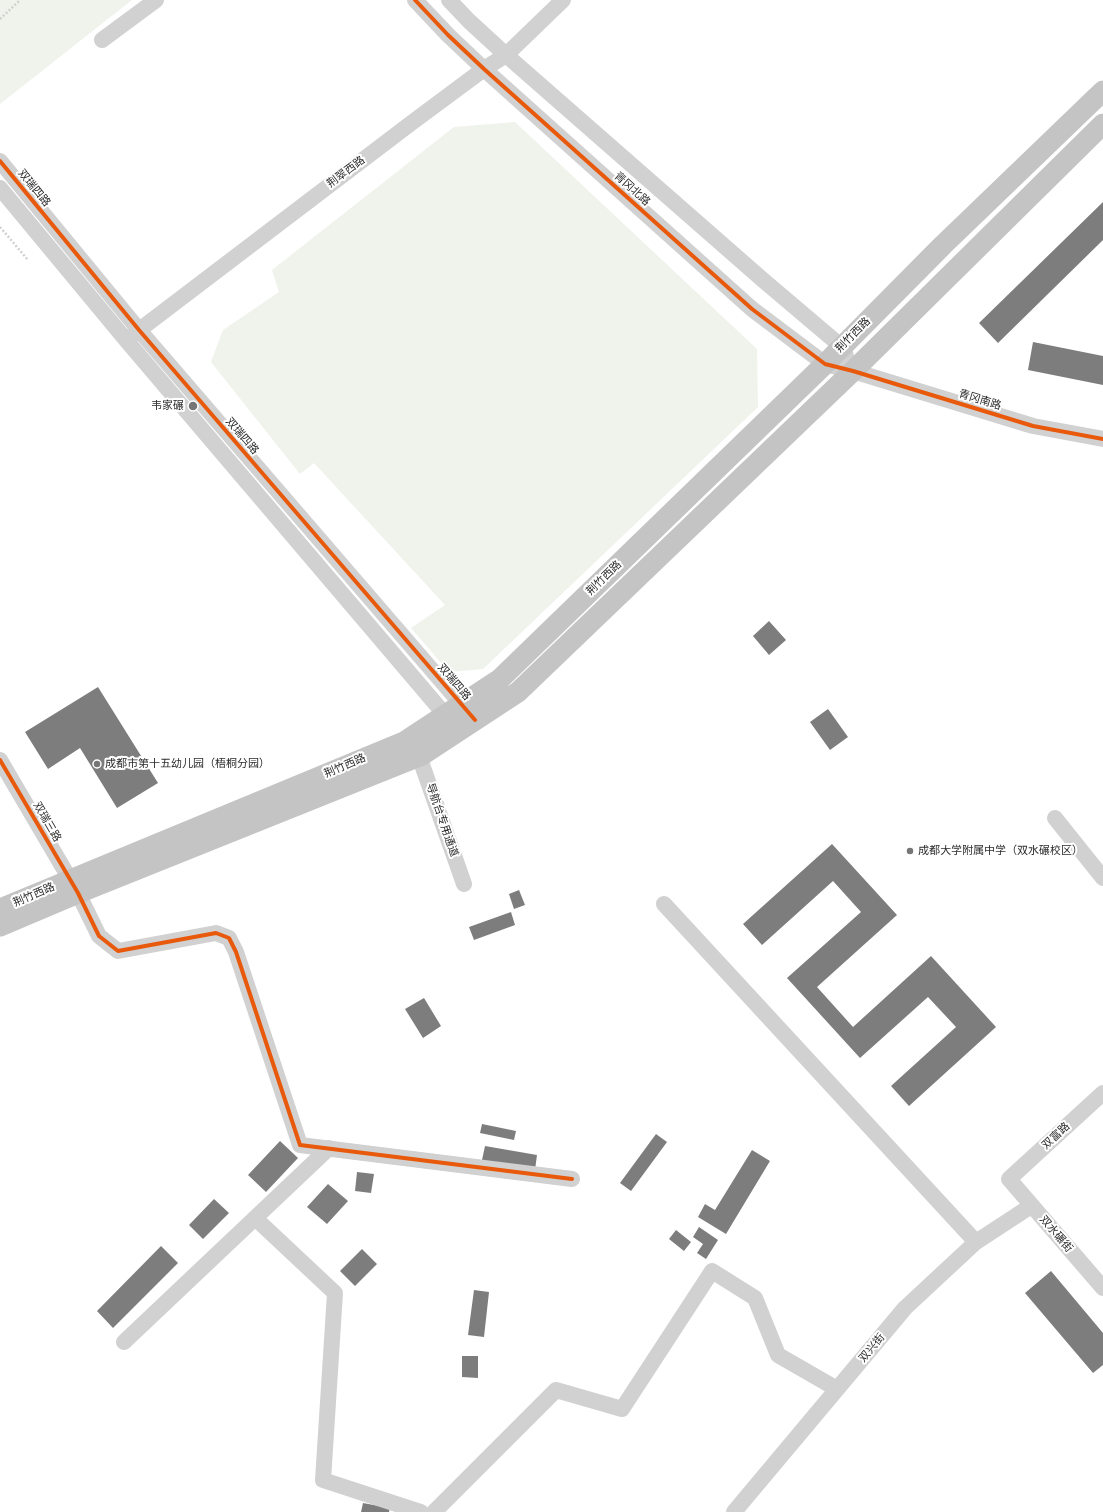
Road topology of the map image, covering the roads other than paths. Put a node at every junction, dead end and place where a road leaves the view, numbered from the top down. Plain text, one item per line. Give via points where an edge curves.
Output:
1 (156, 0) edge
2 (415, 0) edge
3 (449, 0) edge
4 (563, 0) edge
5 (102, 40) dead end
6 (506, 55) junction
7 (484, 69) junction
8 (1103, 91) edge
9 (1103, 124) edge
10 (0, 161) edge
11 (0, 188) edge
12 (139, 330) junction
13 (126, 340) junction
14 (842, 347) junction
15 (825, 364) junction
16 (853, 371) junction
17 (1103, 439) edge
18 (453, 710) junction
19 (467, 726) junction
20 (420, 756) junction
21 (0, 760) edge
22 (1055, 818) dead end
23 (1103, 878) edge
24 (464, 884) dead end
25 (74, 886) junction
26 (664, 904) dead end
27 (0, 909) edge
28 (0, 926) edge
29 (1103, 1093) edge
30 (329, 1148) junction
31 (572, 1179) dead end
32 (1009, 1179) joint
33 (1031, 1206) junction
34 (255, 1218) junction
35 (976, 1242) junction
36 (1103, 1288) edge
37 (124, 1342) dead end
38 (837, 1388) junction
39 (421, 1512) edge
40 (434, 1512) edge
41 (734, 1512) edge

1 - 5 street
2 - 7 street, 青冈北路
3 - 6 street, 青冈北路
4 - 6 street, 荆翠西路
6 - 7 street, 荆翠西路
6 - 14 street, 青冈北路
7 - 12 street, 荆翠西路
7 - 15 street, 青冈北路 via 752,309
8 - 14 main road, 荆竹西路 via 943,245
9 - 16 main road, 荆竹西路
10 - 12 street, 双瑞四路
11 - 13 street, 双瑞四路
12 - 13 street, 荆翠西路
12 - 18 street, 双瑞四路
13 - 18 street, 双瑞四路
14 - 15 main road, 荆竹西路
14 - 16 street, 青冈北路
15 - 16 street, 青冈北路
15 - 18 main road, 荆竹西路 via 500,680
16 - 17 street, 青冈南路 via 1033,426
16 - 19 main road, 荆竹西路 via 518,692
18 - 19 street, 双瑞四路
18 - 25 main road, 荆竹西路 via 404,742
19 - 20 main road, 荆竹西路
20 - 24 street, 导航台专用通道
20 - 25 main road, 荆竹西路
21 - 25 street, 双瑞三路
22 - 23 street
25 - 27 main road, 荆竹西路
25 - 28 main road, 荆竹西路
25 - 30 street, 双瑞三路 via 99,936 118,951 216,933 229,938 236,952 300,1145
26 - 35 street
29 - 32 street, 双富路
30 - 31 street
30 - 34 street
32 - 33 street, 双水碾街
33 - 35 street, 双兴街
33 - 36 street, 双水碾街
34 - 37 street
34 - 39 street via 335,1293 323,1480
35 - 38 street, 双兴街 via 905,1308
38 - 40 street via 778,1355 755,1298 712,1271 622,1409 556,1390
38 - 41 street, 双兴街

